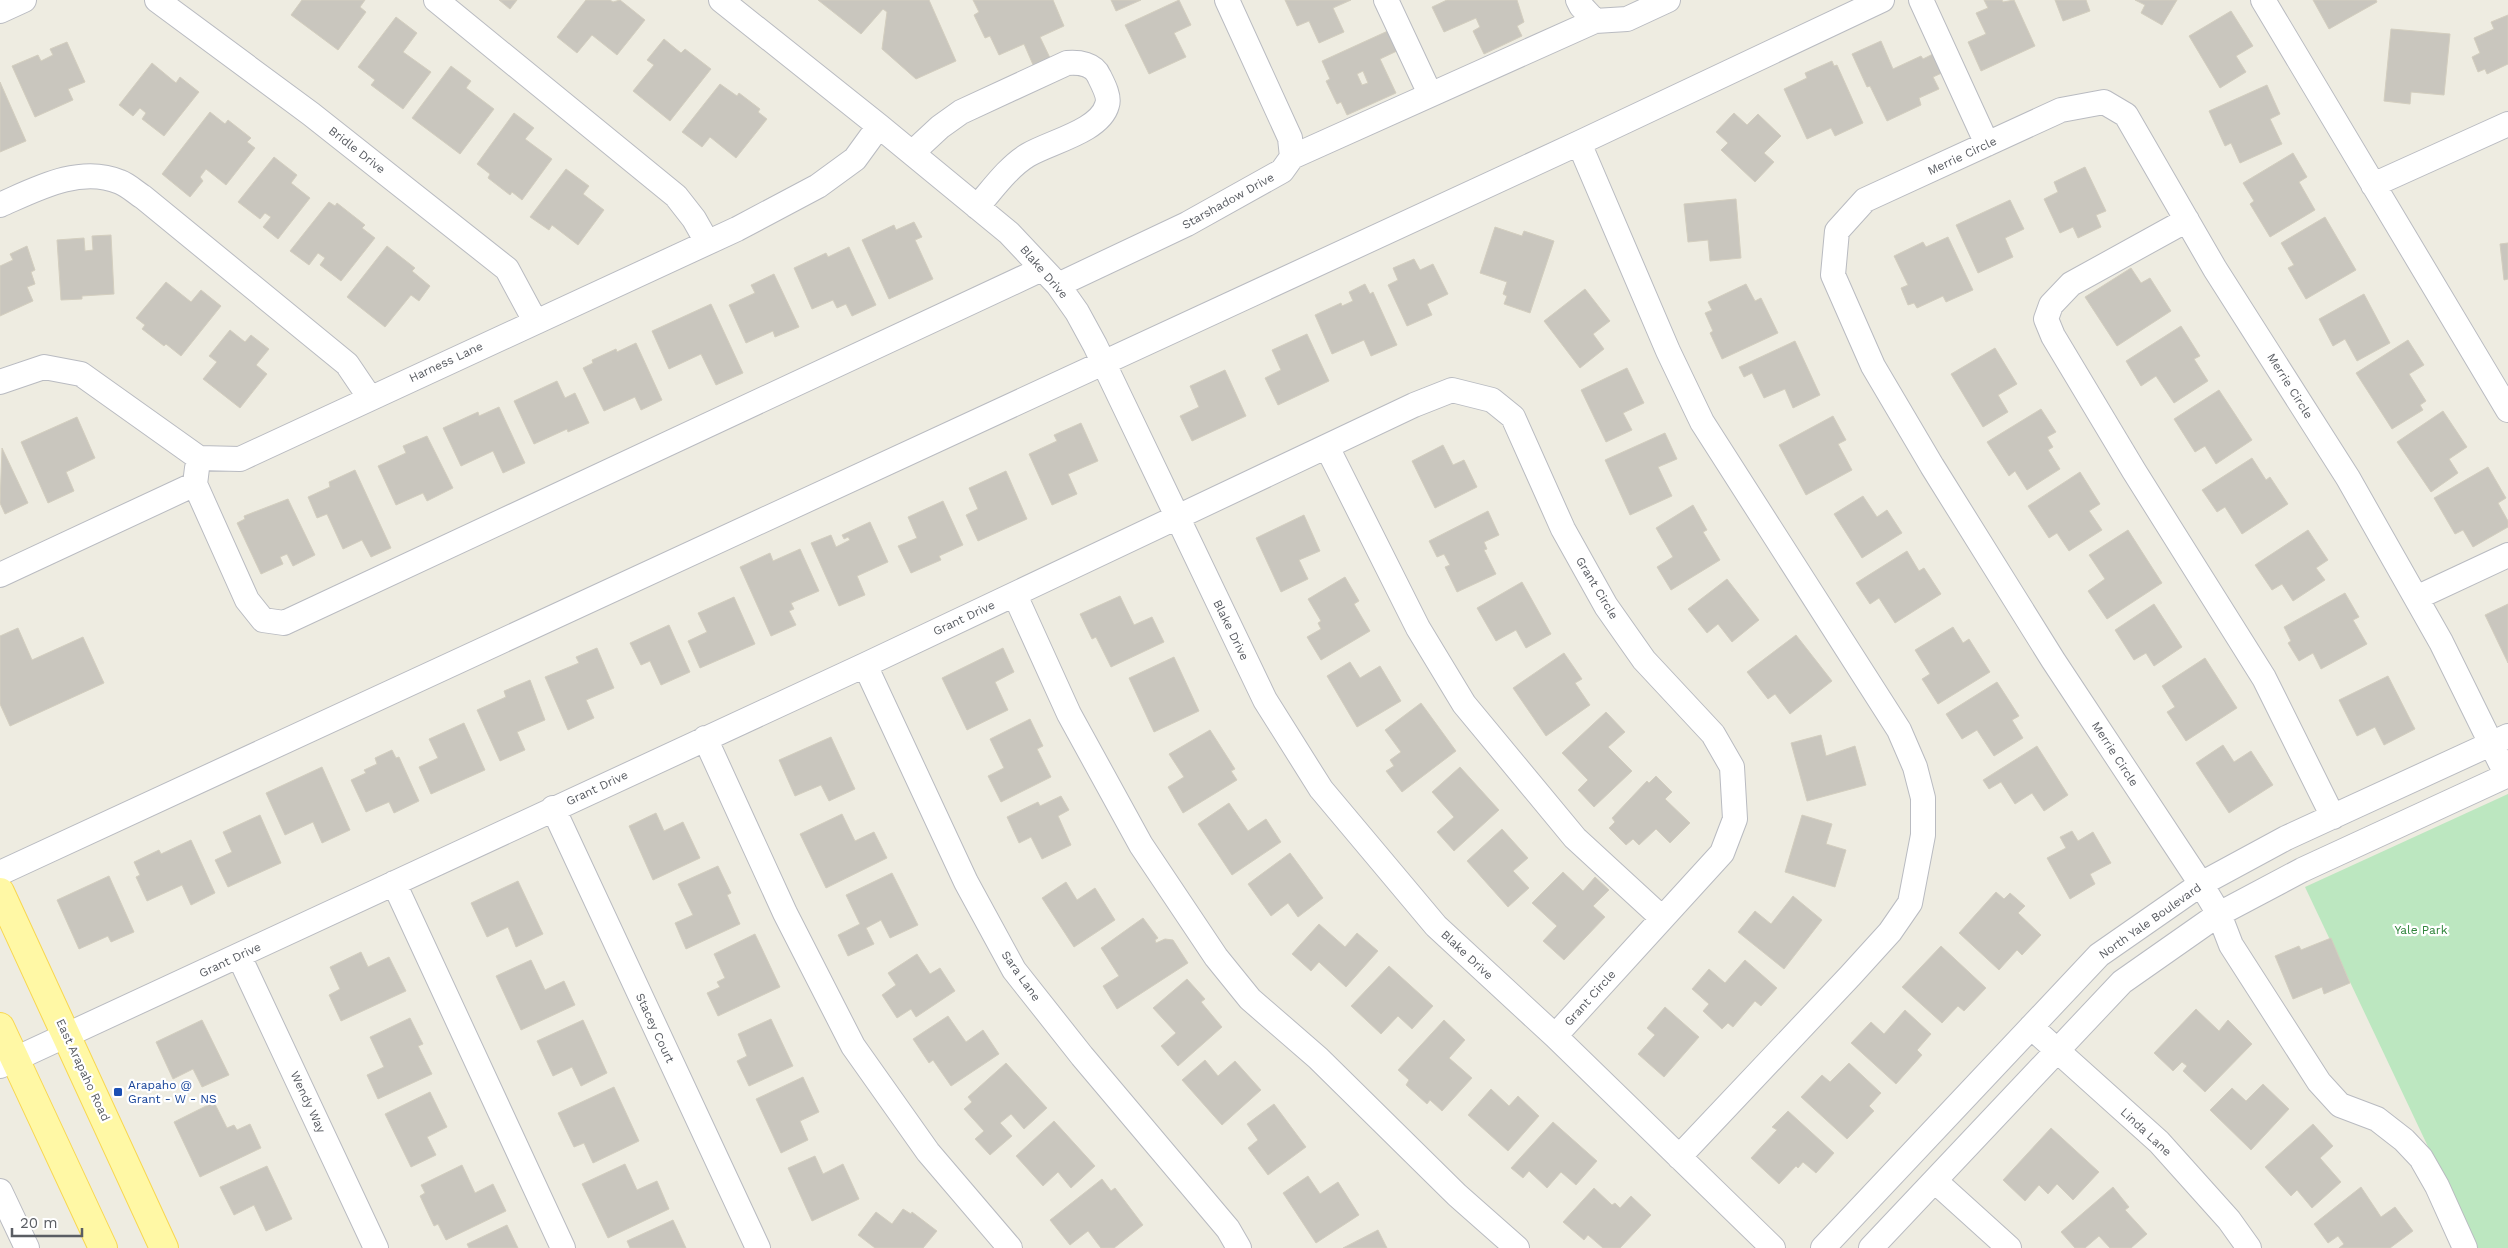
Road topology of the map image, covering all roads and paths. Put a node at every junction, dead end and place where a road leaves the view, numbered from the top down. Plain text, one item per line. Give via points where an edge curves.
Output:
1 (24, 0) edge
2 (157, 0) edge
3 (436, 0) edge
4 (721, 0) edge
5 (1227, 0) edge
6 (1386, 0) edge
7 (1578, 0) edge
8 (1668, 0) edge
9 (1882, 0) edge
10 (1921, 0) edge
11 (2263, 0) edge
12 (0, 11) edge
13 (1595, 21) junction
14 (1430, 94) junction
15 (2508, 124) edge
16 (879, 126) junction
17 (1579, 143) junction
18 (1987, 144) junction
19 (912, 153) junction
20 (1292, 157) junction
21 (2373, 185) junction
22 (0, 205) edge
23 (978, 207) junction
24 (2187, 220) junction
25 (707, 242) junction
26 (1050, 277) junction
27 (535, 321) junction
28 (1103, 362) junction
29 (0, 382) edge
30 (370, 398) junction
31 (2508, 410) edge
32 (1327, 447) junction
33 (199, 458) junction
34 (195, 484) junction
35 (1178, 518) junction
36 (2508, 555) edge
37 (0, 575) edge
38 (1015, 595) junction
39 (2416, 598) junction
40 (865, 665) junction
41 (705, 738) junction
42 (2499, 740) edge
43 (2507, 775) edge
44 (553, 808) junction
45 (2333, 817) junction
46 (0, 873) edge
47 (394, 883) junction
48 (2201, 884) junction
49 (0, 892) edge
50 (2219, 914) junction
51 (1662, 918) junction
52 (239, 956) junction
53 (0, 1027) edge
54 (2031, 1027) junction
55 (66, 1034) junction
56 (1555, 1036) junction
57 (2057, 1051) junction
58 (8, 1062) edge
59 (1679, 1156) junction
60 (1935, 1181) junction
61 (0, 1191) edge
62 (27, 1248) edge
63 (103, 1248) edge
64 (164, 1248) edge
65 (376, 1248) edge
66 (563, 1248) edge
67 (758, 1248) edge
68 (1010, 1248) edge
69 (1239, 1248) edge
70 (1517, 1248) edge
71 (1773, 1248) edge
72 (1822, 1248) edge
73 (1871, 1248) edge
74 (2010, 1248) edge
75 (2249, 1248) edge
76 (2466, 1248) edge

1 - 12 street
2 - 27 street, Bridle Drive via 312,114 507,270
3 - 25 street via 676,196
4 - 16 street, Blake Drive
5 - 20 street via 1290,138
6 - 14 street
7 - 13 street
8 - 13 street via 1627,19
9 - 17 street
10 - 18 street
11 - 21 street
13 - 14 street
14 - 20 street
15 - 21 street
16 - 19 street, Blake Drive
16 - 25 street, Harness Lane via 855,159 818,186
17 - 28 street
17 - 59 street via 1702,422 1899,730 1916,766 1923,798 1923,834 1910,903 1890,932 1850,976
18 - 24 street, Merrie Circle via 2061,110 2104,102 2126,115
18 - 48 street, Merrie Circle via 1865,200 1837,231 1833,275 1873,366 1932,466 2053,660
19 - 23 street, Blake Drive
19 - 23 street via 961,112 1067,63 1080,62 1097,72 1108,104 1101,118 1075,134 1027,155 1007,172
20 - 26 street, Starshadow Drive via 1282,170 1188,224
21 - 31 street
22 - 30 street via 50,182 96,176 120,182 143,197 347,364
23 - 26 street, Blake Drive via 1009,233
24 - 39 street, Merrie Circle via 2348,478
24 - 45 street via 2071,284 2051,305 2046,319 2134,471 2264,678
25 - 27 street, Harness Lane
26 - 28 street, Blake Drive via 1076,312
26 - 34 street, Starshadow Drive via 284,623 263,620 247,600
27 - 30 street, Harness Lane
28 - 35 street, Blake Drive
28 - 46 street
29 - 33 street via 44,367 80,374
30 - 33 street, Harness Lane via 240,459
32 - 35 street, Grant Circle
32 - 51 street via 1418,628 1464,704 1575,838
32 - 51 street, Grant Circle via 1452,390 1492,400 1513,417 1563,529 1606,606 1644,660 1713,734 1732,767 1735,819 1722,852
33 - 34 street
34 - 37 street
35 - 38 street, Grant Drive
35 - 56 street, Blake Drive via 1265,700 1321,789 1436,926
36 - 39 street
38 - 40 street, Grant Drive
38 - 70 street via 1069,714 1141,845 1216,957 1250,998 1318,1058 1457,1195
39 - 42 street, Merrie Circle
40 - 41 street, Grant Drive
40 - 69 street, Sara Lane via 966,882 1014,970 1228,1230
41 - 44 street, Grant Drive
41 - 68 street via 785,913 853,1046 928,1152
42 - 43 street, Merrie Circle
42 - 45 street, North Yale Boulevard
43 - 50 street via 2302,870
44 - 47 street, Grant Drive
44 - 67 street, Stacey Court
45 - 48 street, North Yale Boulevard via 2286,838
47 - 52 street, Grant Drive
47 - 66 street
48 - 50 street, Merrie Circle
48 - 54 street, North Yale Boulevard via 2099,955
49 - 55 main road, East Arapaho Road
50 - 57 street via 2122,982
50 - 76 street, Merrie Circle via 2231,945 2319,1082 2340,1106 2377,1119 2421,1158
51 - 56 street, Grant Circle
52 - 55 street, Grant Drive
52 - 65 street, Wendy Way
53 - 58 main road
54 - 57 street, Linda Lane
54 - 72 street, North Yale Boulevard
55 - 58 street, Grant Drive
55 - 64 main road, East Arapaho Road
56 - 59 street, Blake Drive
57 - 60 street
57 - 75 street, Linda Lane via 2159,1142 2229,1220
58 - 63 main road
59 - 71 street, Blake Drive
60 - 73 street
60 - 74 street
61 - 62 street

